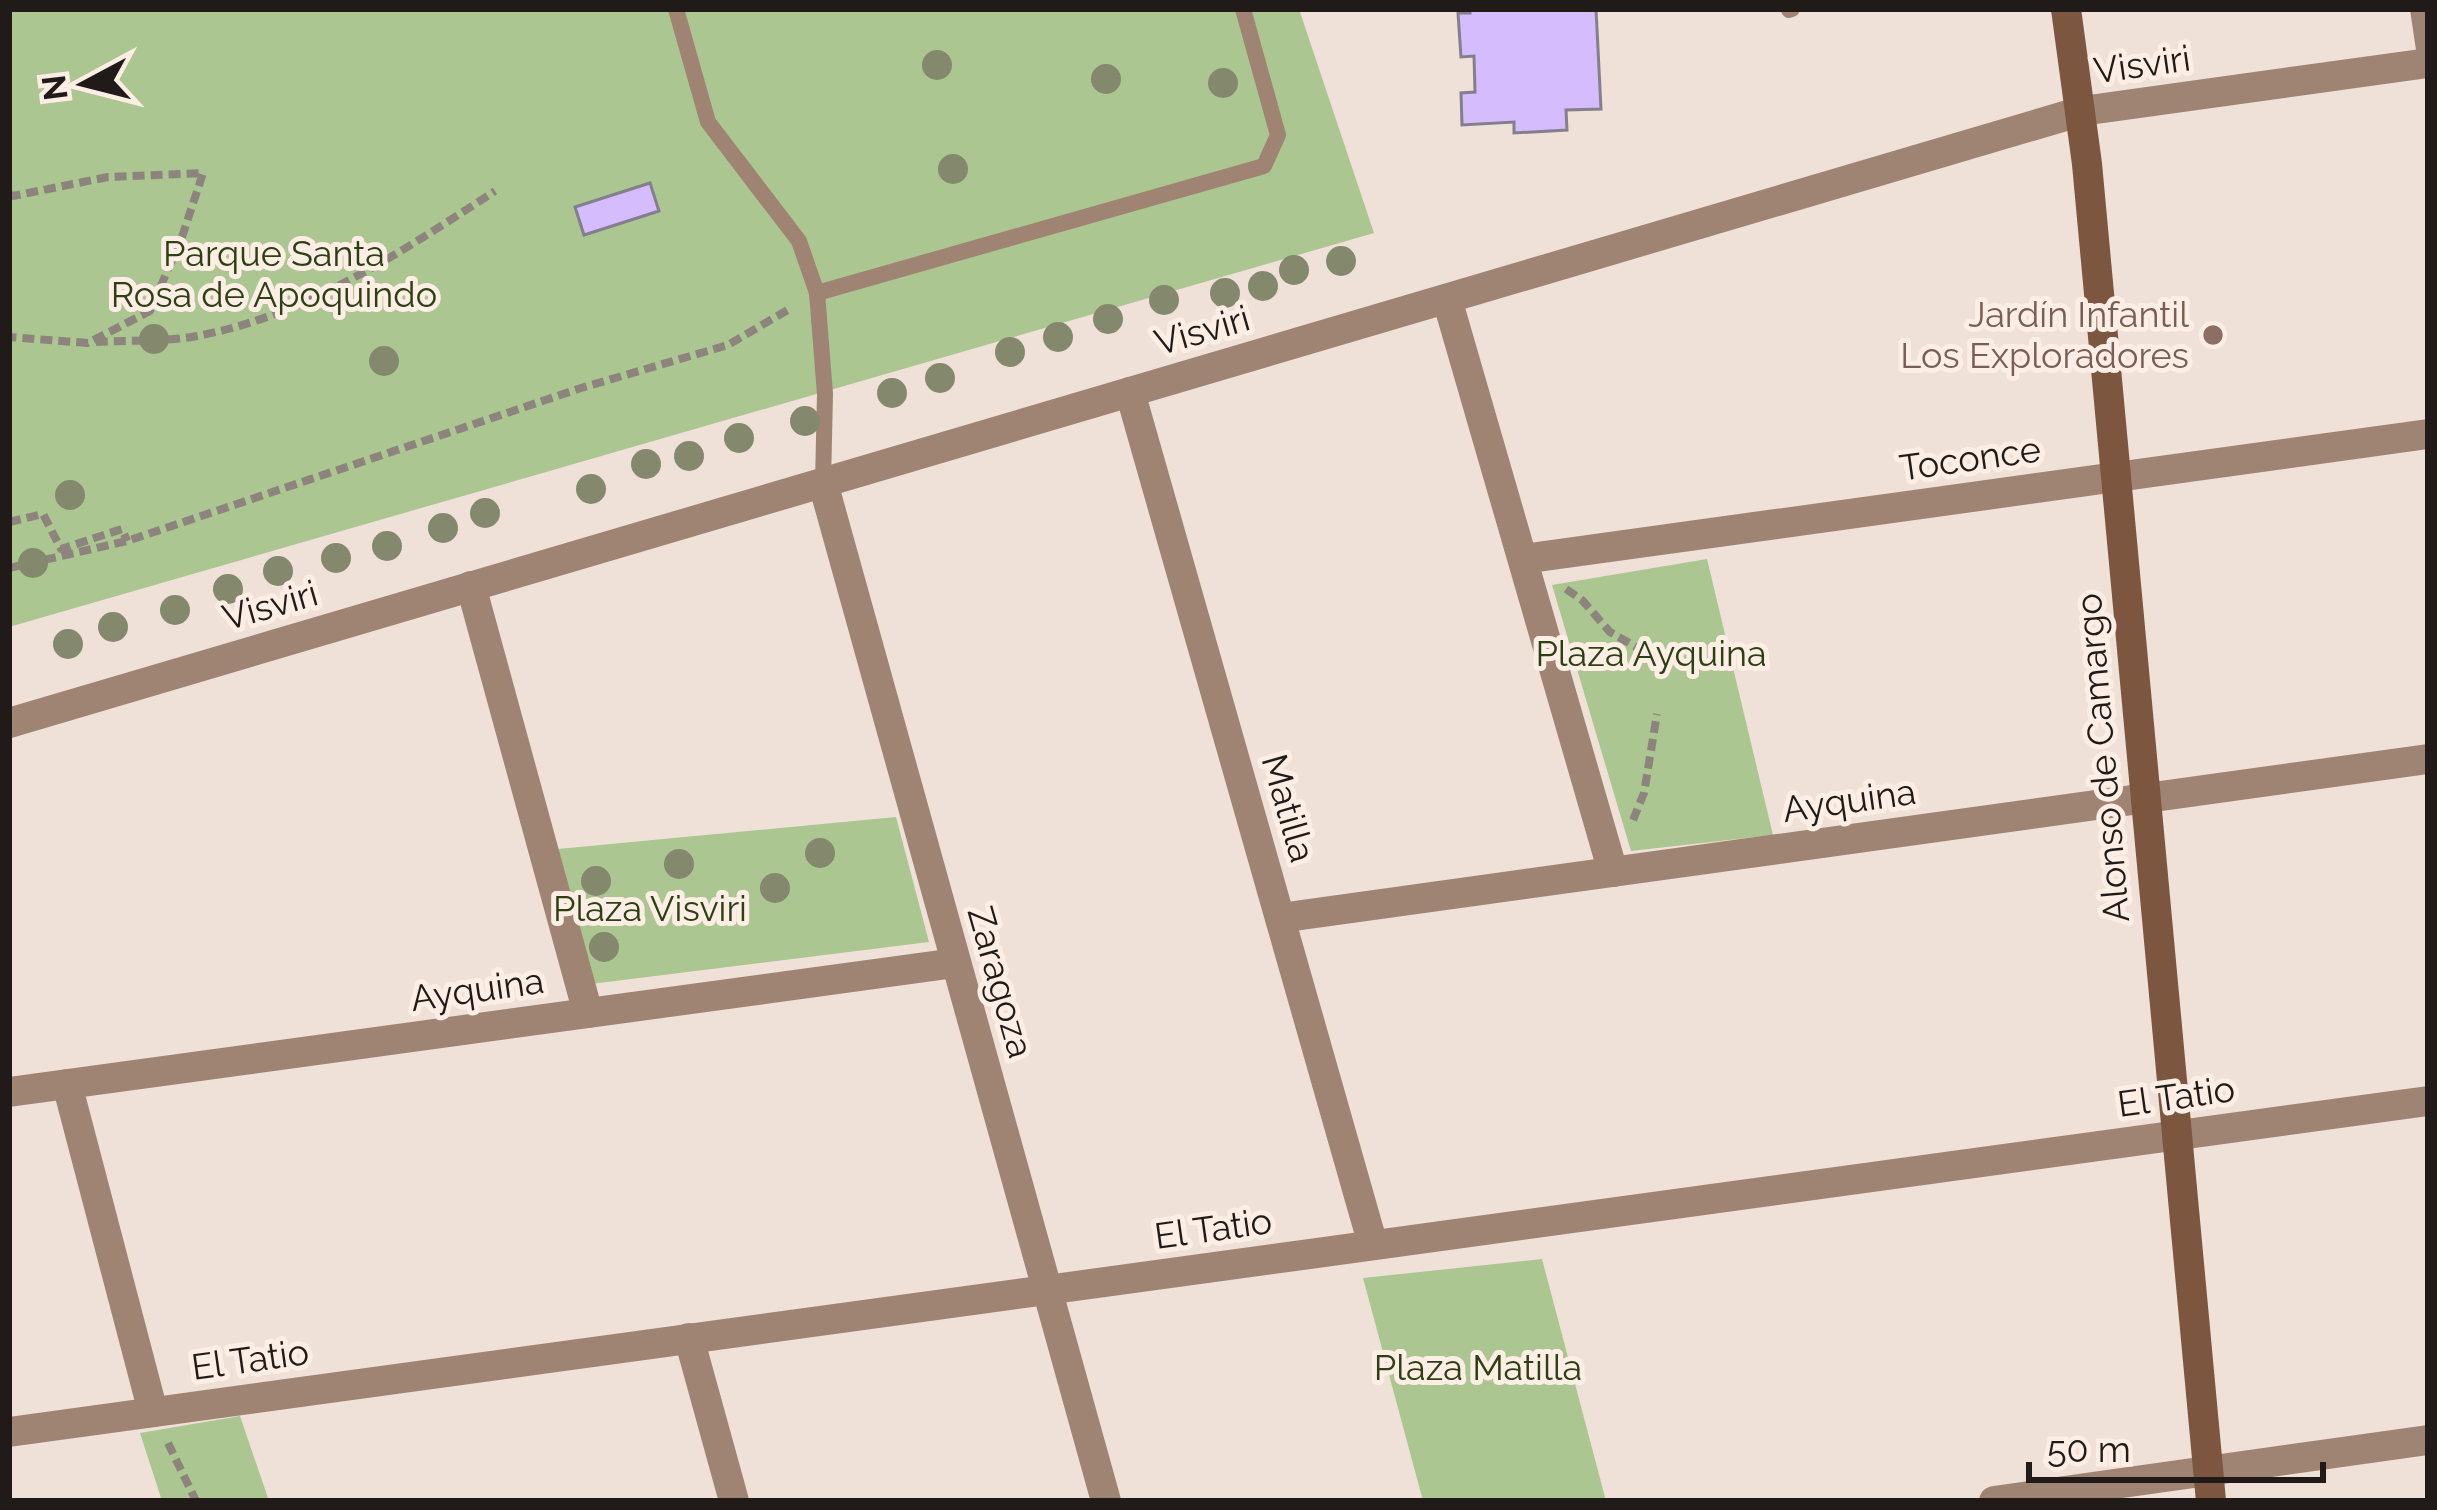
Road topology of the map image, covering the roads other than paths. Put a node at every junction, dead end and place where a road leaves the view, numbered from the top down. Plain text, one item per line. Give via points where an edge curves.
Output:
1 (676, 9) edge
2 (1243, 9) edge
3 (2066, 9) edge
4 (2418, 9) edge
5 (2427, 63) edge
6 (2082, 112) junction
7 (818, 292) junction
8 (1447, 298) junction
9 (1130, 392) junction
10 (2428, 434) edge
11 (2115, 478) junction
12 (823, 483) junction
13 (1523, 559) junction
14 (471, 586) junction
15 (9, 723) edge
16 (2428, 760) edge
17 (2145, 798) junction
18 (1613, 872) junction
19 (1280, 918) junction
20 (955, 963) junction
21 (587, 1013) junction
22 (67, 1084) junction
23 (9, 1092) edge
24 (2428, 1101) edge
25 (2176, 1136) junction
26 (1373, 1245) junction
27 (1046, 1290) junction
28 (689, 1339) junction
29 (153, 1412) junction
30 (9, 1432) edge
31 (2428, 1440) edge
32 (2209, 1486) edge
33 (734, 1501) edge
34 (1106, 1501) edge
35 (1994, 1501) edge

1 - 7 lane via 708,122 800,241
2 - 7 lane via 1278,135 1264,166
3 - 6 street, Alonso de Camargo
4 - 5 lane
5 - 6 street, Visviri
6 - 8 street, Visviri
6 - 11 street, Alonso de Camargo
7 - 12 lane
8 - 9 street, Visviri
8 - 13 street
9 - 12 street, Visviri
9 - 19 street, Matilla
10 - 11 street, Toconce
11 - 13 street, Toconce
11 - 17 street, Alonso de Camargo
12 - 14 street, Visviri
12 - 20 street, Zaragoza
13 - 18 street
14 - 15 street, Visviri
14 - 21 street
16 - 17 street, Ayquina
17 - 18 street, Ayquina
17 - 25 street, Alonso de Camargo
18 - 19 street, Ayquina
19 - 26 street, Matilla
20 - 21 street, Ayquina
20 - 27 street, Zaragoza
21 - 22 street, Ayquina
22 - 23 street, Ayquina
22 - 29 street
24 - 25 street, El Tatio
25 - 26 street, El Tatio
25 - 32 street, Alonso de Camargo
26 - 27 street, El Tatio
27 - 28 street, El Tatio
27 - 34 street, Zaragoza
28 - 29 street, El Tatio
28 - 33 street
29 - 30 street, El Tatio
31 - 32 street
32 - 35 street

